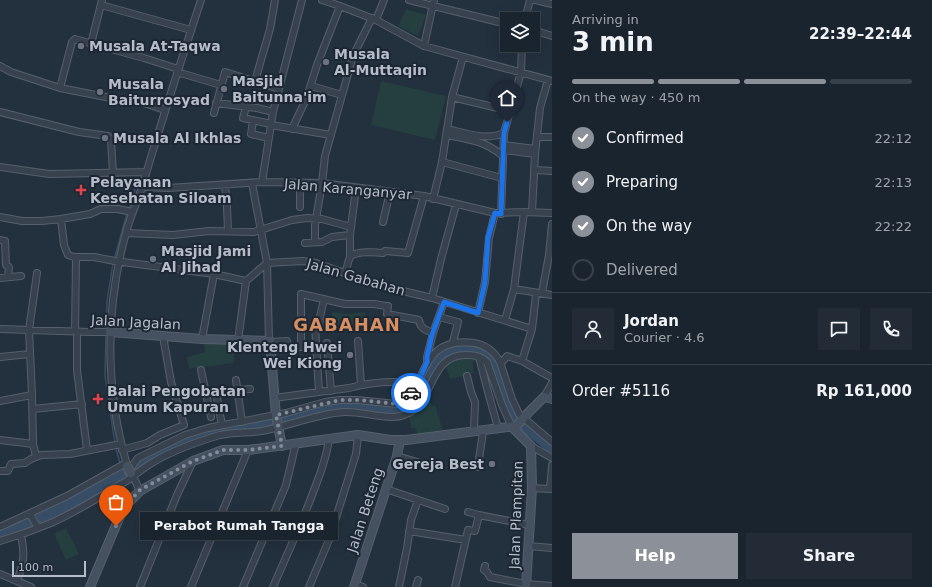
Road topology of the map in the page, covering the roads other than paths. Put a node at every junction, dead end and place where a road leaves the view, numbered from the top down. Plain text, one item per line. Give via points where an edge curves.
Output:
1 (201, 0) edge
2 (275, 0) edge
3 (302, 0) edge
4 (322, 0) edge
5 (384, 0) edge
6 (409, 0) edge
7 (530, 0) edge
8 (535, 0) edge
9 (102, 2) edge
10 (434, 3) edge
11 (552, 4) edge
12 (340, 6) junction
13 (527, 12) edge
14 (374, 19) junction
15 (500, 22) edge
16 (192, 30) junction
17 (540, 32) edge
18 (552, 36) edge
19 (91, 44) junction
20 (424, 46) junction
21 (522, 52) edge
22 (463, 57) junction
23 (0, 66) edge
24 (178, 71) junction
25 (521, 72) junction
26 (550, 80) edge
27 (255, 81) junction
28 (221, 84) junction
29 (311, 86) junction
30 (60, 88) junction
31 (279, 88) junction
32 (342, 95) junction
33 (452, 97) junction
34 (216, 103) junction
35 (246, 107) junction
36 (165, 110) junction
37 (510, 111) junction
38 (0, 112) edge
39 (272, 112) junction
40 (214, 113) dead end
41 (253, 121) junction
42 (271, 124) junction
43 (292, 129) junction
44 (447, 132) junction
45 (504, 133) junction
46 (331, 135) junction
47 (537, 137) junction
48 (552, 137) edge
49 (269, 138) junction
50 (504, 150) junction
51 (535, 152) junction
52 (442, 162) junction
53 (0, 168) edge
54 (534, 170) junction
55 (552, 171) edge
56 (146, 172) junction
57 (113, 173) junction
58 (502, 178) junction
59 (262, 182) junction
60 (252, 183) junction
61 (300, 183) junction
62 (322, 184) junction
63 (225, 185) junction
64 (142, 187) junction
65 (356, 188) junction
66 (390, 192) junction
67 (424, 196) junction
68 (433, 199) junction
69 (456, 205) junction
70 (300, 207) dead end
71 (129, 211) junction
72 (524, 212) junction
73 (532, 212) junction
74 (552, 213) edge
75 (498, 214) junction
76 (0, 217) edge
77 (316, 218) junction
78 (61, 219) junction
79 (383, 222) dead end
80 (552, 224) edge
81 (351, 227) junction
82 (228, 231) junction
83 (261, 231) junction
84 (126, 233) junction
85 (350, 235) junction
86 (0, 240) edge
87 (305, 242) dead end
88 (315, 242) junction
89 (350, 256) junction
90 (76, 257) junction
91 (115, 261) junction
92 (267, 263) junction
93 (37, 273) dead end
94 (214, 274) junction
95 (345, 274) junction
96 (21, 276) dead end
97 (8, 277) junction
98 (0, 278) edge
99 (246, 281) junction
100 (514, 289) junction
101 (539, 293) junction
102 (552, 295) edge
103 (432, 298) junction
104 (324, 299) junction
105 (444, 302) junction
106 (478, 313) junction
107 (439, 316) junction
108 (505, 320) junction
109 (0, 329) edge
110 (532, 329) junction
111 (28, 330) junction
112 (76, 332) junction
113 (106, 332) junction
114 (433, 333) junction
115 (163, 336) junction
116 (202, 338) junction
117 (238, 340) junction
118 (358, 341) dead end
119 (270, 342) junction
120 (453, 342) junction
121 (327, 343) dead end
122 (30, 354) junction
123 (0, 357) edge
124 (479, 357) junction
125 (522, 361) junction
126 (427, 362) junction
127 (500, 362) junction
128 (201, 370) dead end
129 (467, 376) dead end
130 (552, 378) edge
131 (236, 380) dead end
132 (552, 383) edge
133 (417, 384) junction
134 (361, 385) junction
135 (250, 389) dead end
136 (238, 390) junction
137 (331, 390) junction
138 (319, 392) junction
139 (32, 395) junction
140 (217, 398) dead end
141 (274, 398) junction
142 (548, 398) edge
143 (0, 400) edge
144 (82, 404) junction
145 (33, 410) junction
146 (276, 415) junction
147 (211, 417) junction
148 (523, 419) junction
149 (242, 422) junction
150 (220, 426) junction
151 (278, 426) junction
152 (514, 427) junction
153 (208, 428) junction
154 (498, 428) junction
155 (478, 431) junction
156 (358, 435) junction
157 (330, 439) junction
158 (0, 440) edge
159 (400, 440) junction
160 (552, 442) edge
161 (296, 443) junction
162 (33, 444) junction
163 (285, 445) junction
164 (119, 446) junction
165 (531, 446) junction
166 (87, 450) junction
167 (248, 450) junction
168 (36, 456) junction
169 (293, 456) junction
170 (397, 456) junction
171 (552, 458) edge
172 (193, 461) junction
173 (125, 464) junction
174 (427, 465) dead end
175 (552, 466) edge
176 (478, 468) dead end
177 (0, 471) edge
178 (132, 475) junction
179 (532, 488) junction
180 (386, 489) junction
181 (140, 490) junction
182 (418, 500) junction
183 (444, 509) dead end
184 (468, 512) dead end
185 (30, 515) junction
186 (479, 515) junction
187 (529, 524) junction
188 (0, 528) edge
189 (38, 528) junction
190 (409, 531) junction
191 (21, 535) junction
192 (466, 540) junction
193 (0, 542) edge
194 (528, 546) junction
195 (552, 548) edge
196 (484, 566) dead end
197 (0, 574) edge
198 (17, 581) junction
199 (354, 586) edge
200 (526, 586) edge
201 (552, 586) edge
202 (31, 587) edge
203 (90, 587) edge
204 (140, 587) edge
205 (191, 587) edge
206 (243, 587) edge
207 (273, 587) edge
208 (309, 587) edge
209 (363, 587) edge
210 (399, 587) edge
211 (455, 587) edge

1 - 16 street
2 - 27 street via 270,30
3 - 31 street
4 - 12 street
5 - 14 street
6 - 10 street
7 - 13 street
8 - 11 street
9 - 16 street
9 - 19 street
10 - 15 street
10 - 20 street
12 - 14 street
12 - 29 street
14 - 20 street
14 - 32 street via 354,56
16 - 24 street
17 - 18 street
19 - 24 street via 144,58
19 - 30 street via 73,41
20 - 22 street
21 - 25 street
22 - 25 street
22 - 33 street
23 - 30 street
24 - 28 street
24 - 36 street
25 - 26 street
25 - 37 street
26 - 47 street via 540,108
27 - 28 street via 225,72
27 - 31 street
28 - 34 street
29 - 32 street
29 - 43 street
30 - 36 street via 140,102
31 - 39 street
32 - 46 street
33 - 37 street
33 - 44 street
34 - 35 street
34 - 40 street
35 - 39 street
35 - 41 street via 243,118
36 - 56 street
37 - 45 street
38 - 57 street via 79,132 108,136 111,140
39 - 42 street
41 - 42 street
41 - 49 street via 251,134
42 - 43 street
42 - 49 street
43 - 46 street
44 - 45 street via 483,136
44 - 50 street
44 - 52 street
45 - 50 street
46 - 62 street via 325,156
47 - 48 street
47 - 51 street
49 - 59 street
50 - 51 street
50 - 58 street
51 - 54 street
52 - 58 street
52 - 68 street
53 - 57 street via 49,174
54 - 55 street
54 - 73 street
56 - 57 street
56 - 64 street
58 - 75 street
59 - 60 street, Jalan Karanganyar
59 - 61 street, Jalan Karanganyar
60 - 63 street, Jalan Karanganyar
60 - 83 street
61 - 62 street, Jalan Karanganyar
61 - 70 street
62 - 65 street, Jalan Karanganyar
62 - 77 street
63 - 64 street, Jalan Karanganyar
63 - 82 street
64 - 71 street
65 - 66 street, Jalan Karanganyar
65 - 81 street
66 - 67 street, Jalan Karanganyar
66 - 79 street
67 - 68 street, Jalan Karanganyar
67 - 89 street via 408,253 385,251
68 - 69 street, Jalan Karanganyar
69 - 75 street, Jalan Karanganyar
69 - 103 street
71 - 78 street via 101,209 90,214
71 - 84 street
72 - 73 street, Jalan Karanganyar
72 - 75 street, Jalan Karanganyar
72 - 100 street
73 - 74 street, Jalan Karanganyar
75 - 106 street via 488,238 485,282
76 - 78 street via 22,221
77 - 81 street
77 - 83 street via 292,220
77 - 88 street
78 - 90 street via 64,247 68,255
80 - 101 street via 549,255
81 - 85 street
82 - 83 street
82 - 84 street via 198,231 173,235
83 - 92 street
84 - 91 street
85 - 88 street
85 - 89 street
86 - 97 street via 5,241
87 - 88 street
89 - 95 street
90 - 91 street
90 - 112 street
91 - 94 street
91 - 113 street
92 - 95 street, Jalan Gabahan via 307,261
92 - 99 street
92 - 119 street
93 - 111 street
94 - 99 street
94 - 116 street
95 - 103 street, Jalan Gabahan
96 - 97 street
97 - 98 street
99 - 117 street
100 - 101 street
100 - 108 street
101 - 102 street
101 - 110 street
103 - 105 street, Jalan Gabahan
104 - 114 street via 345,304 388,306 387,314 419,320 424,329
104 - 119 street via 301,294 301,347 289,348 287,341
104 - 138 street via 321,325 315,326
105 - 106 street, Jalan Gabahan
105 - 107 street
106 - 108 street, Jalan Gabahan
107 - 114 street
107 - 120 street via 458,322
108 - 110 street, Jalan Gabahan
109 - 111 street, Jalan Jagalan
110 - 125 street
111 - 112 street, Jalan Jagalan
111 - 122 street
112 - 113 street, Jalan Jagalan
112 - 144 street via 77,370
113 - 115 street, Jalan Jagalan
113 - 164 street
114 - 126 street
115 - 116 street, Jalan Jagalan
115 - 164 street via 171,382 184,425 146,443
116 - 117 street, Jalan Jagalan
117 - 119 street, Jalan Jagalan
118 - 134 street
119 - 141 street
120 - 126 street via 438,350
120 - 127 street via 473,343 488,348
121 - 137 street
122 - 123 street
122 - 139 street
124 - 151 street via 458,355 444,361 418,405 408,414 396,417 344,412
124 - 152 street via 488,365 504,410
124 - 154 street
125 - 127 street via 507,356
125 - 130 street
126 - 133 street
127 - 148 street via 514,405
128 - 147 street
129 - 155 street via 475,402
131 - 136 street
132 - 142 street
133 - 134 street via 393,381
133 - 146 street via 399,404 340,400
134 - 137 street
135 - 136 street
136 - 149 street
137 - 138 street
138 - 141 street
139 - 143 street
139 - 145 street
140 - 150 street
141 - 146 street
142 - 148 street
144 - 145 street
144 - 166 street
145 - 162 street
146 - 149 street
146 - 151 street
147 - 150 street
147 - 153 street via 207,421
148 - 152 street
148 - 160 street
149 - 150 street
150 - 153 street
151 - 163 street
151 - 178 street via 212,438 164,456
152 - 154 street
152 - 165 street, Jalan Plampitan
153 - 173 street via 185,435 138,458 128,472
154 - 155 street
155 - 159 street
155 - 176 street
156 - 157 street
156 - 159 street
156 - 208 street via 356,454 329,540
157 - 161 street
157 - 207 street via 313,492
158 - 162 street
159 - 170 street, Jalan Beteng
161 - 163 street
161 - 169 street
162 - 168 street
163 - 167 street
163 - 169 street
164 - 166 street
164 - 173 street
165 - 171 street
165 - 179 street, Jalan Plampitan
166 - 168 street
167 - 172 street via 223,450
167 - 205 street
168 - 177 street via 28,461 11,464 8,471
169 - 206 street via 286,485
170 - 174 street
170 - 180 street, Jalan Beteng
172 - 181 street
172 - 204 street
173 - 178 street, bridge
173 - 185 street
175 - 179 street via 550,489
178 - 181 street
178 - 189 street via 62,517
179 - 187 street, Jalan Plampitan
180 - 182 street
180 - 199 street, Jalan Beteng
181 - 203 street via 120,516
182 - 183 street
182 - 190 street
184 - 186 street
185 - 188 street
185 - 189 street
186 - 187 street
186 - 192 street via 475,531 468,530
187 - 194 street, Jalan Plampitan
189 - 191 street
190 - 192 street
190 - 210 street
191 - 193 street
191 - 198 street via 24,562
192 - 211 street
194 - 195 street
194 - 200 street, Jalan Plampitan
196 - 200 street via 490,577
197 - 198 street
198 - 202 street
199 - 209 street
200 - 201 street

